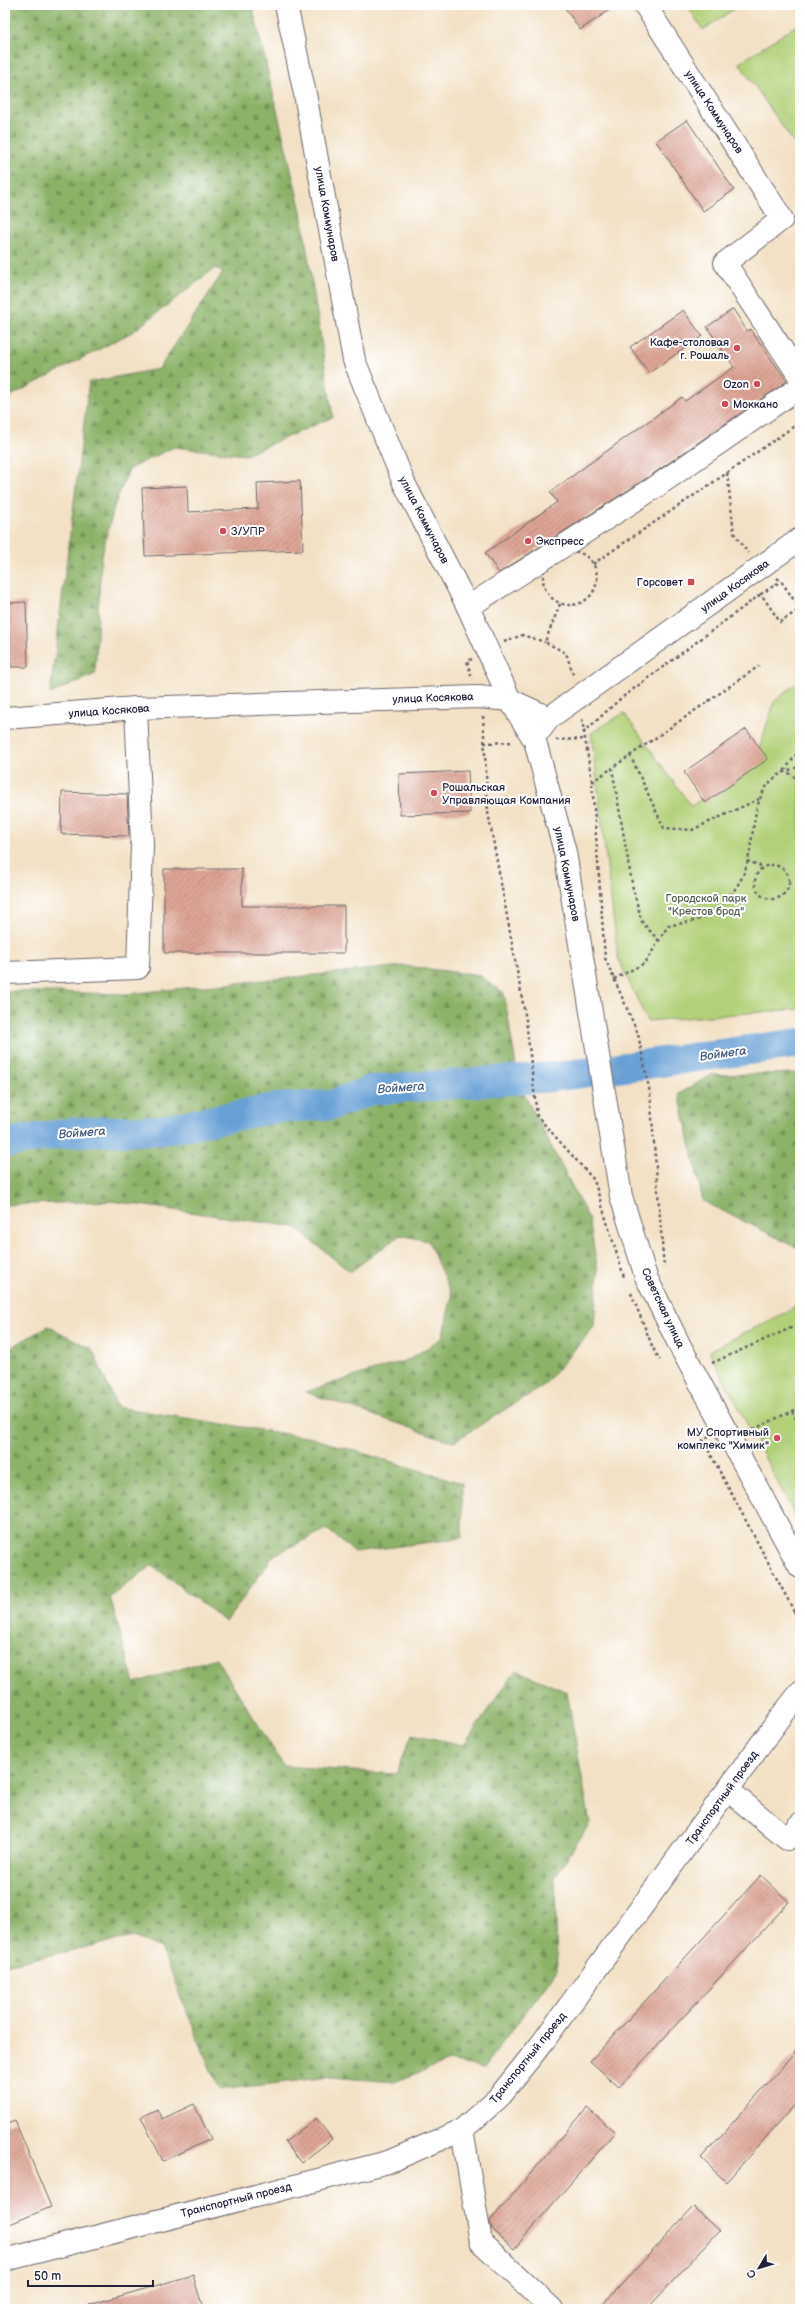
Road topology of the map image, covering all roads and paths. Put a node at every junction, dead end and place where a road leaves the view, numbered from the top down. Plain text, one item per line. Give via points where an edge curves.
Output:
1 (286, 5) edge
2 (645, 5) edge
3 (800, 377) edge
4 (800, 387) edge
5 (800, 428) edge
6 (727, 474) junction
7 (800, 539) edge
8 (593, 564) junction
9 (759, 568) junction
10 (781, 581) junction
11 (761, 594) junction
12 (560, 604) junction
13 (468, 607) junction
14 (759, 666) dead end
15 (580, 696) junction
16 (478, 697) junction
17 (510, 700) junction
18 (136, 708) junction
19 (5, 718) edge
20 (549, 718) junction
21 (583, 733) junction
22 (535, 741) junction
23 (800, 749) edge
24 (630, 755) junction
25 (800, 767) edge
26 (612, 768) junction
27 (785, 770) junction
28 (800, 781) edge
29 (592, 782) junction
30 (760, 799) junction
31 (747, 861) junction
32 (764, 867) junction
33 (659, 941) junction
34 (5, 973) edge
35 (614, 979) junction
36 (593, 1024) joint
37 (665, 1272) dead end
38 (626, 1282) dead end
39 (629, 1289) dead end
40 (800, 1324) edge
41 (708, 1356) dead end
42 (660, 1360) dead end
43 (712, 1363) junction
44 (715, 1370) dead end
45 (800, 1407) edge
46 (792, 1411) junction
47 (800, 1427) edge
48 (725, 1428) junction
49 (748, 1432) junction
50 (751, 1439) dead end
51 (800, 1567) edge
52 (800, 1609) edge
53 (794, 1612) junction
54 (800, 1622) edge
55 (800, 1693) edge
56 (728, 1790) junction
57 (800, 1824) edge
58 (462, 2130) junction
59 (5, 2260) edge
60 (552, 2309) edge

1 - 13 street, улица Коммунаров via 306,94 354,360 404,483
2 - 3 street, улица Коммунаров via 782,219 725,263
4 - 13 street via 654,488
5 - 6 path via 793,427
6 - 8 path
6 - 9 path via 734,533
7 - 9 street, улица Косякова
8 - 12 path via 597,580 591,596 577,605
8 - 12 path via 588,558 572,551 563,552 549,561 543,576 543,585 550,596
9 - 10 path
9 - 15 street, улица Косякова
10 - 11 path
10 - 11 path via 800,609 790,616 780,622
11 - 21 path via 620,699
12 - 15 path via 545,642 566,653
13 - 17 street, улица Коммунаров
14 - 24 path
15 - 20 street, улица Косякова
15 - 21 path
16 - 17 street, улица Косякова
16 - 18 street, улица Косякова
16 - 38 path via 482,713 488,812 526,1020 537,1116 594,1180 617,1260
17 - 20 street, улица Косякова
17 - 22 street, улица Коммунаров
18 - 19 street, улица Косякова
18 - 34 street via 142,845 138,968
20 - 22 street
21 - 29 path
22 - 36 street, улица Коммунаров via 565,852
23 - 27 path
24 - 26 path
24 - 30 path via 664,828 692,830
25 - 27 path
26 - 29 path
26 - 33 path via 633,889 642,922
27 - 28 path
27 - 30 path via 762,790
29 - 35 path via 605,958
30 - 31 path
31 - 32 path
31 - 33 path via 745,871 728,898 706,916 668,926
32 - 32 path via 756,876 757,889 766,898 780,897 789,886 786,872 776,866
33 - 35 path via 645,963
35 - 37 path via 638,1034 650,1093
36 - 48 street, Советская улица via 621,1196 646,1277
39 - 42 path
40 - 43 path
41 - 43 path
43 - 44 path
45 - 46 path
46 - 47 path
46 - 49 path
48 - 49 path via 742,1420
48 - 51 street, Советская улица
48 - 53 path via 703,1440
49 - 50 path
52 - 53 path
53 - 54 path
55 - 56 street, Транспортный проезд
56 - 57 street via 787,1839
56 - 58 street, Транспортный проезд via 542,2043 498,2098
58 - 59 street, Транспортный проезд via 388,2162
58 - 60 street via 481,2242

